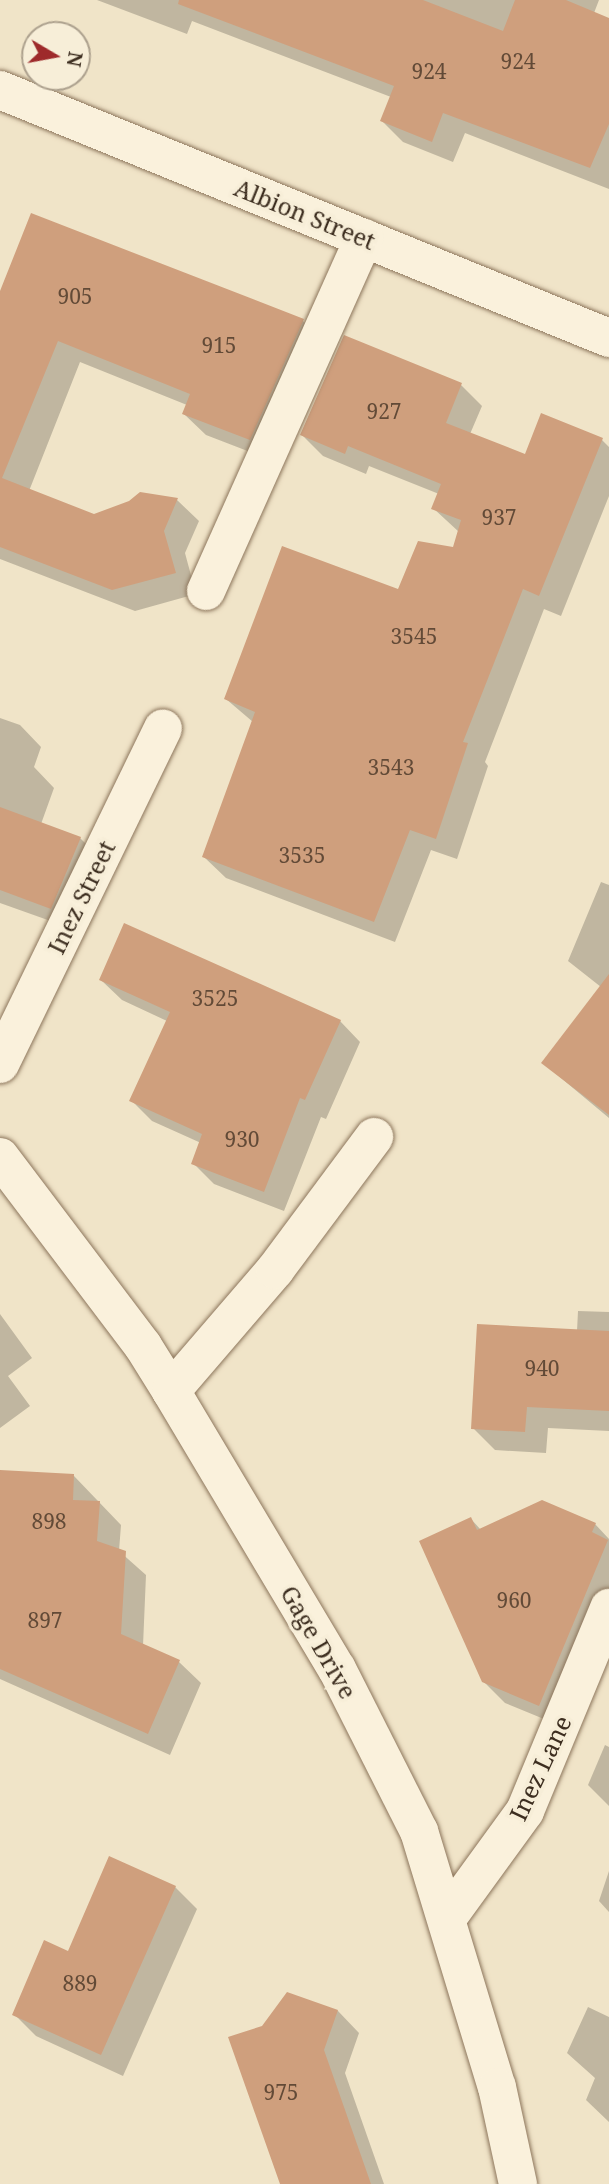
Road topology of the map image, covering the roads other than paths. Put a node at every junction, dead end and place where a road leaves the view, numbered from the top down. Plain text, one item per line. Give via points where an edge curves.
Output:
1 (0, 90) edge
2 (364, 238) junction
3 (609, 338) edge
4 (206, 591) dead end
5 (163, 729) dead end
6 (0, 1064) edge
7 (374, 1137) dead end
8 (0, 1157) edge
9 (171, 1391) junction
10 (609, 1608) edge
11 (448, 1917) junction
12 (518, 2184) edge

1 - 2 street, Albion Street
2 - 3 street, Albion Street
2 - 4 street
5 - 6 street, Inez Street
7 - 9 street via 275,1270
8 - 9 street, Gage Drive via 143,1346
9 - 11 street, Gage Drive via 337,1669 419,1831
10 - 11 street, Inez Lane via 525,1811
11 - 12 street, Gage Drive via 497,2087

